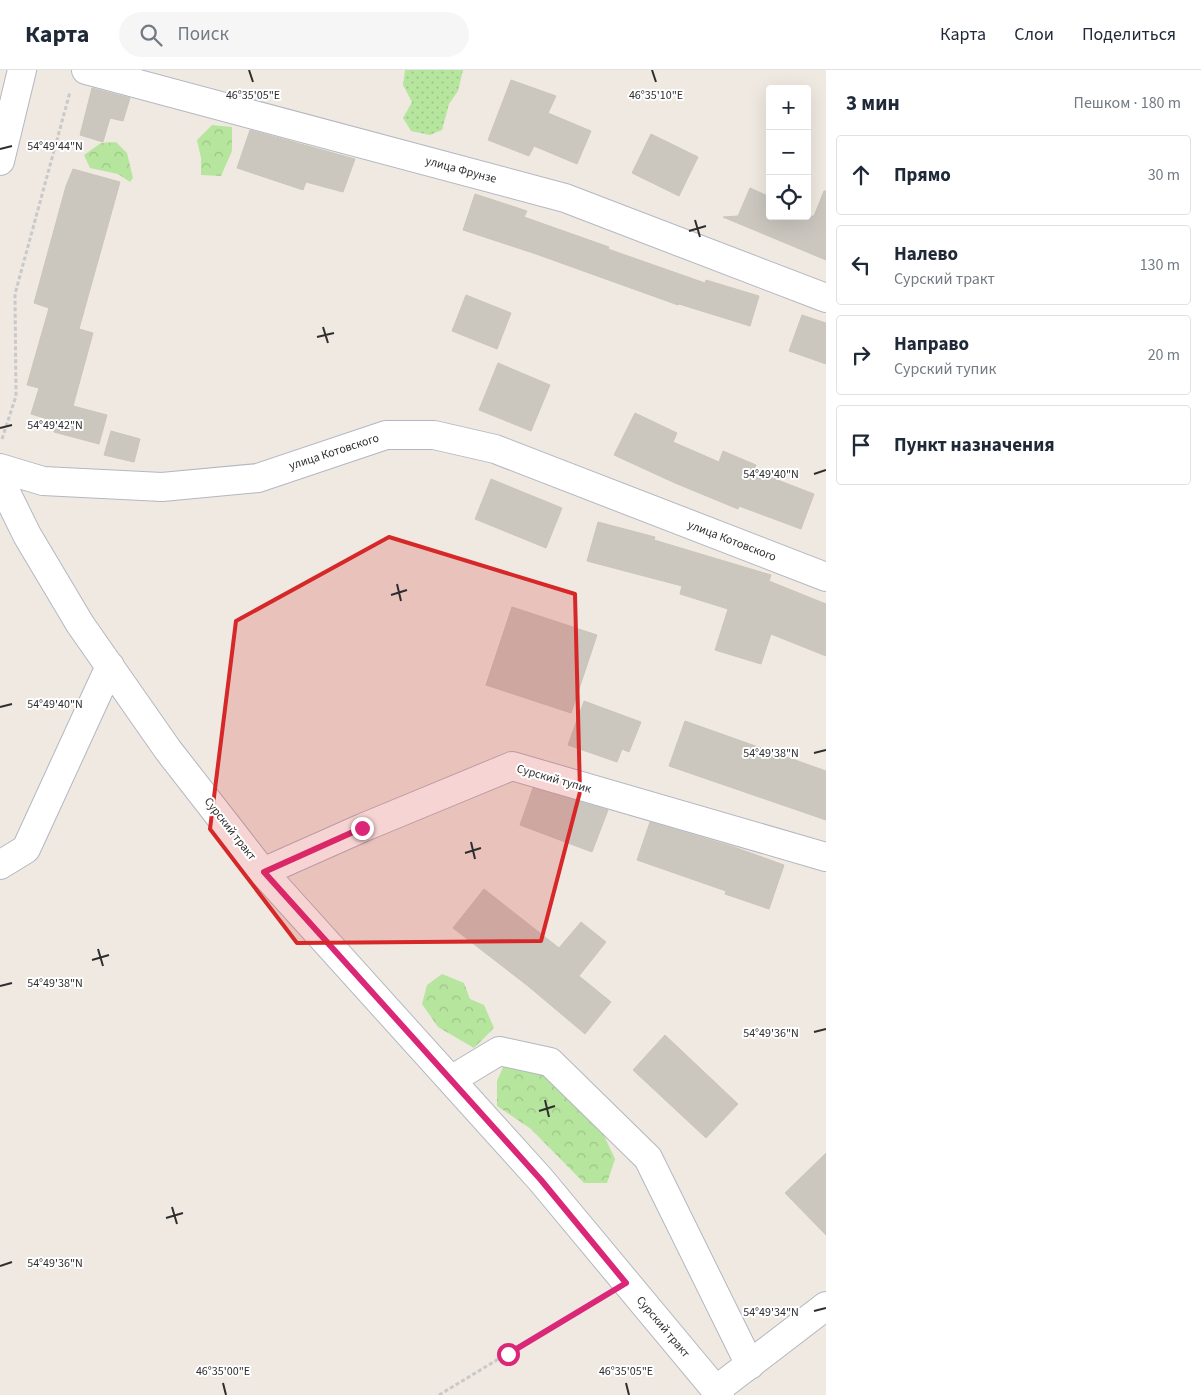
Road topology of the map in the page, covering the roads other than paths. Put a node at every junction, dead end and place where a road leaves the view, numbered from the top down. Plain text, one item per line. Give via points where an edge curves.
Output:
1 (22, 70) edge
2 (78, 79) edge
3 (0, 161) edge
4 (826, 298) edge
5 (0, 468) edge
6 (0, 480) edge
7 (826, 577) edge
8 (110, 666) junction
9 (826, 857) edge
10 (0, 865) edge
11 (264, 872) junction
12 (451, 1080) junction
13 (826, 1306) edge
14 (750, 1365) junction
15 (718, 1393) edge

1 - 3 street
2 - 4 street, улица Фрунзе via 565,198
5 - 7 street, улица Котовского via 43,481 162,488 258,478 386,435 434,435 495,449
6 - 8 street, Сурский тракт via 32,543 80,624
8 - 10 street via 26,848
8 - 11 street, Сурский тракт via 168,750
9 - 11 street, Сурский тупик via 512,766
11 - 12 street, Сурский тракт
12 - 14 street via 499,1051 550,1062 648,1158
12 - 15 street, Сурский тракт via 541,1180
13 - 14 street
14 - 15 street

